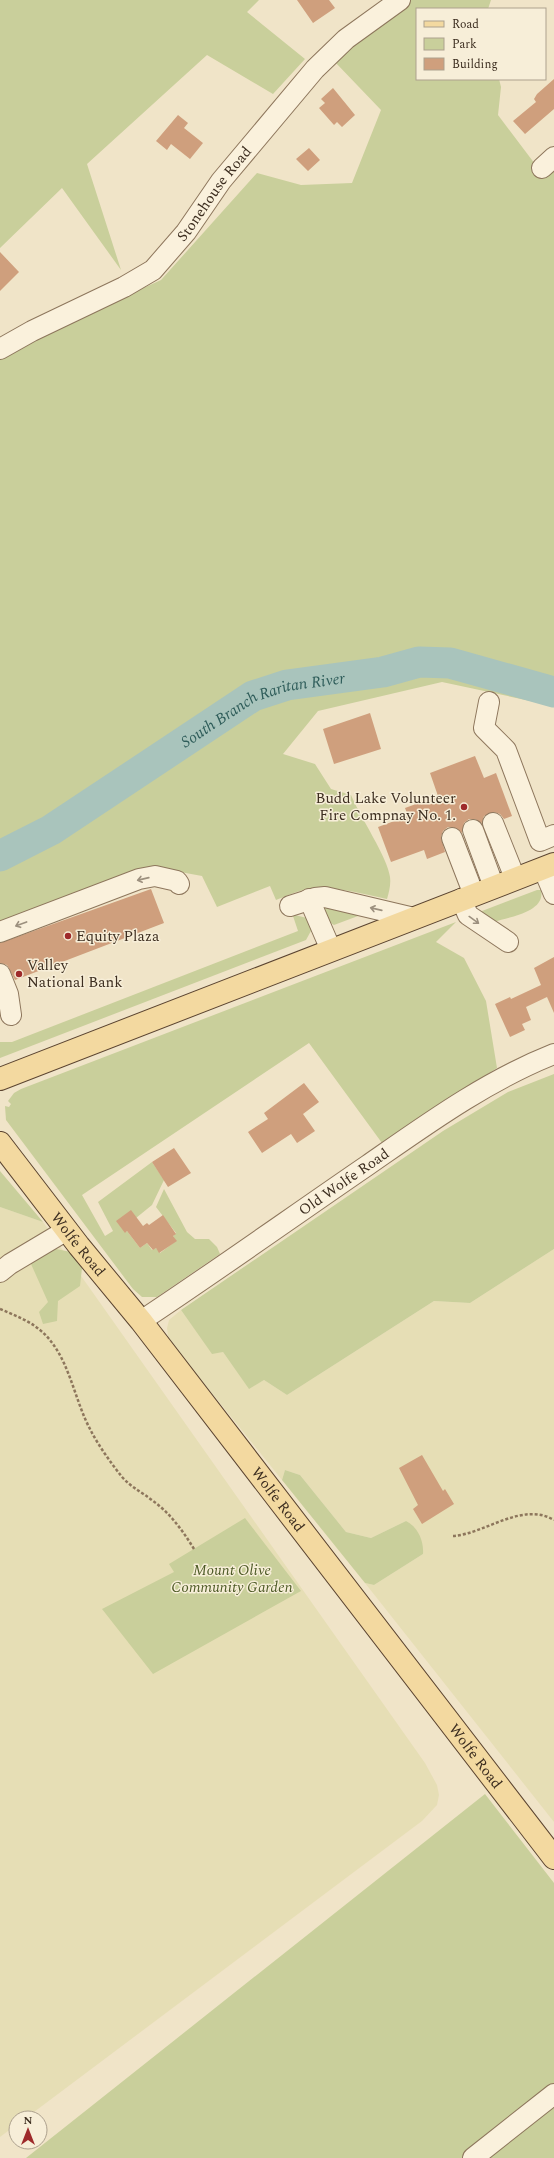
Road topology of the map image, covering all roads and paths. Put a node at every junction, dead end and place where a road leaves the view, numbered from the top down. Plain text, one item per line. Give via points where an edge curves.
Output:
1 (400, 0) edge
2 (0, 349) edge
3 (489, 702) dead end
4 (498, 821) dead end
5 (463, 834) dead end
6 (554, 835) edge
7 (534, 871) edge
8 (179, 884) dead end
9 (478, 893) junction
10 (554, 894) edge
11 (309, 899) junction
12 (290, 906) dead end
13 (414, 918) junction
14 (0, 932) edge
15 (508, 942) dead end
16 (331, 950) junction
17 (0, 974) edge
18 (11, 1015) dead end
19 (554, 1054) edge
20 (0, 1078) edge
21 (0, 1143) edge
22 (67, 1230) junction
23 (0, 1272) edge
24 (0, 1309) edge
25 (141, 1321) junction
26 (554, 1519) edge
27 (453, 1536) dead end
28 (194, 1549) dead end
29 (554, 1858) edge
30 (554, 2094) edge
31 (473, 2158) edge

1 - 2 street, Stonehouse Road via 346,39 315,69 222,180 186,232 153,270
3 - 6 street via 484,728 506,750 540,841
4 - 7 street
5 - 9 street
7 - 9 main road
7 - 10 street
8 -> 14 street via 177,881 155,876 139,879
9 - 13 main road
9 -> 15 street via 468,915
11 - 12 street
13 -> 11 street via 325,897
11 - 16 street
13 - 16 main road
16 - 20 main road
17 - 18 street via 8,994
19 - 25 street, Old Wolfe Road via 496,1080 408,1137
21 - 22 main road, Wolfe Road
22 - 23 street
22 - 25 main road, Wolfe Road
24 - 28 path via 28,1321 52,1342 65,1366 90,1429 118,1470 136,1491 153,1501 170,1516
25 - 29 main road, Wolfe Road
26 - 27 path via 533,1514 513,1518 467,1535
30 - 31 street

